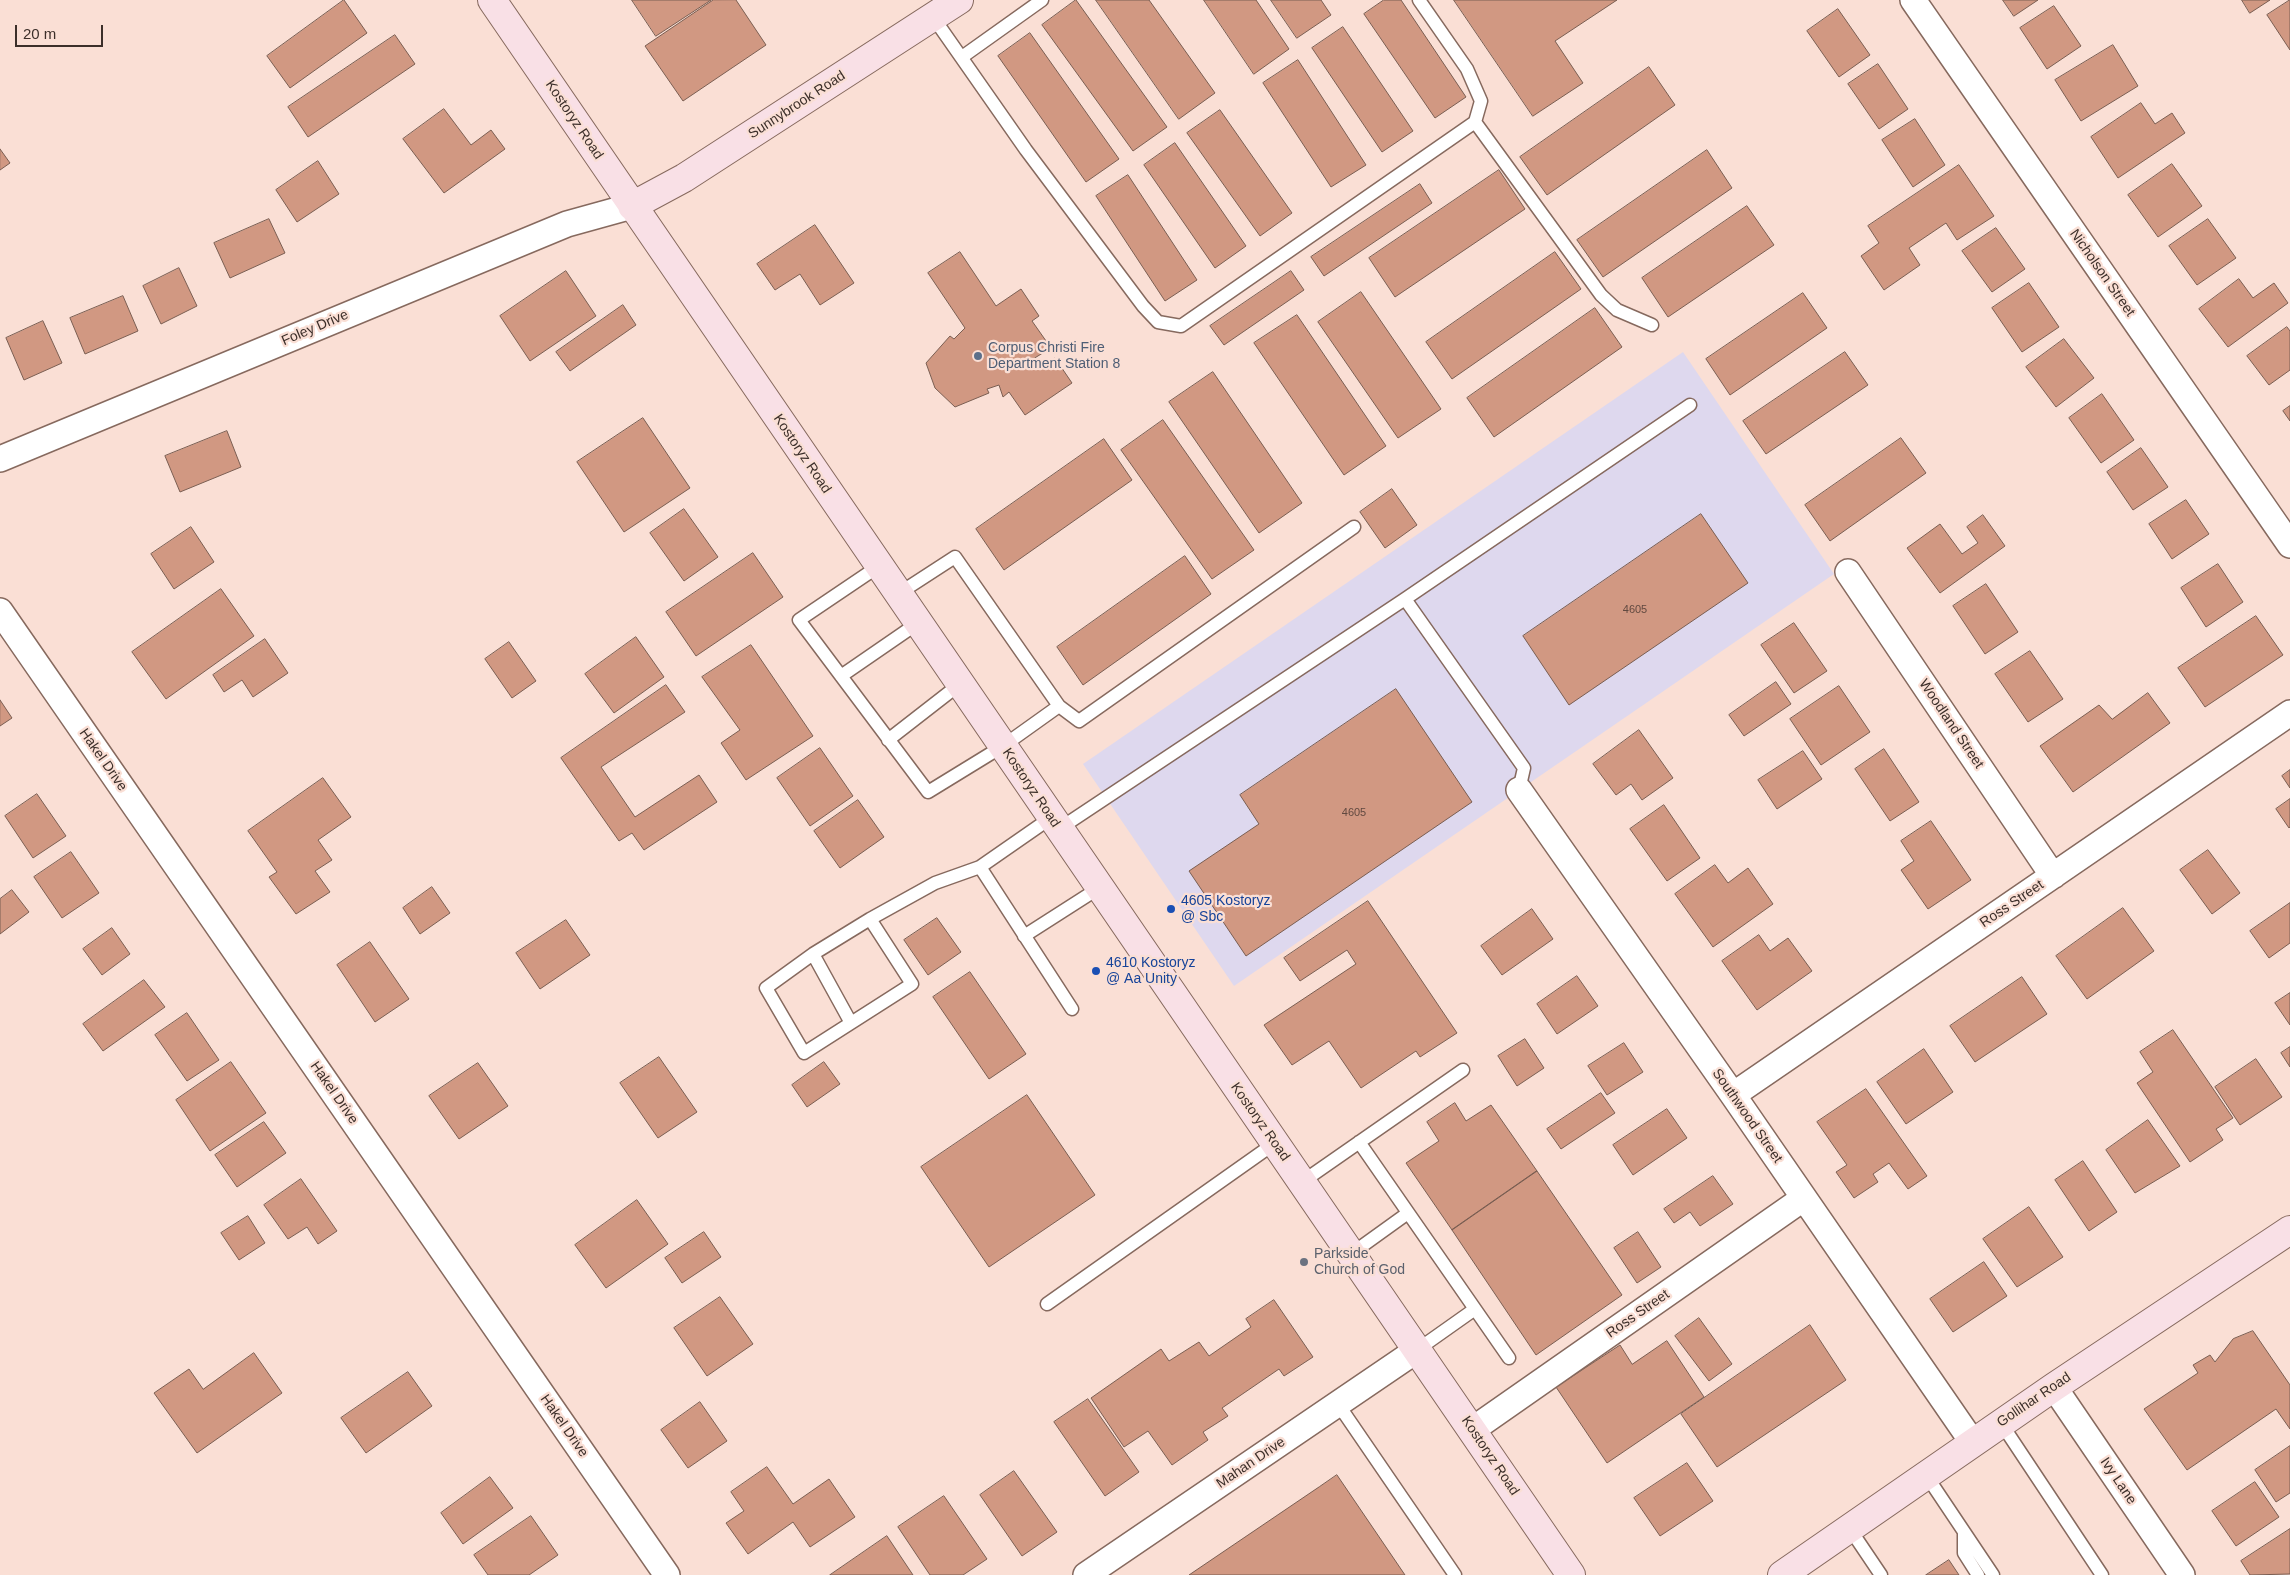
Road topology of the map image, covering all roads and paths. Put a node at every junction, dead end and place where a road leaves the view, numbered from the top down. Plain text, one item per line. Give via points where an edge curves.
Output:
1 (492, 0) edge
2 (959, 0) edge
3 (1042, 0) edge
4 (1419, 0) edge
5 (1913, 0) edge
6 (933, 17) junction
7 (962, 57) junction
8 (1475, 122) junction
9 (632, 206) junction
10 (1652, 324) dead end
11 (1690, 405) dead end
12 (0, 459) edge
13 (1354, 527) dead end
14 (2290, 545) edge
15 (879, 566) junction
16 (1848, 572) dead end
17 (898, 594) junction
18 (1405, 599) junction
19 (0, 611) edge
20 (918, 623) junction
21 (841, 676) junction
22 (960, 684) junction
23 (1059, 706) junction
24 (2290, 713) edge
25 (888, 740) junction
26 (1002, 746) junction
27 (1519, 790) joint
28 (1055, 823) junction
29 (980, 867) junction
30 (2053, 876) junction
31 (1099, 888) junction
32 (870, 919) junction
33 (1024, 936) junction
34 (813, 954) junction
35 (1072, 1009) dead end
36 (851, 1023) junction
37 (1463, 1070) dead end
38 (1734, 1095) junction
39 (1359, 1142) junction
40 (1275, 1144) junction
41 (1302, 1182) junction
42 (1804, 1198) junction
43 (1408, 1213) junction
44 (2290, 1230) edge
45 (1350, 1254) junction
46 (1047, 1304) dead end
47 (1475, 1309) junction
48 (1417, 1350) junction
49 (1509, 1358) dead end
50 (2054, 1387) junction
51 (1338, 1404) junction
52 (2001, 1423) junction
53 (1472, 1430) junction
54 (1973, 1443) junction
55 (1926, 1475) junction
56 (1850, 1529) junction
57 (1964, 1532) junction
58 (667, 1575) edge
59 (1086, 1575) edge
60 (1455, 1575) edge
61 (1571, 1575) edge
62 (1782, 1575) edge
63 (1881, 1575) edge
64 (1978, 1575) edge
65 (1993, 1575) edge
66 (2102, 1575) edge
67 (2182, 1575) edge

1 - 9 main road, Kostoryz Road
2 - 6 main road, Sunnybrook Road
3 - 7 lane
4 - 8 lane via 1467,69 1481,101
5 - 14 street, Nicholson Street
6 - 7 lane
6 - 9 main road, Sunnybrook Road via 684,178
7 - 8 lane via 1026,150 1143,306 1158,322 1181,326
8 - 10 lane via 1601,295 1617,310
9 - 12 street, Foley Drive via 567,224
9 - 15 main road, Kostoryz Road
11 - 18 lane
13 - 23 lane via 1080,721
15 - 17 main road, Kostoryz Road
15 - 21 lane via 799,620
16 - 30 street, Woodland Street
17 - 20 main road, Kostoryz Road
17 - 23 lane via 955,557
18 - 27 lane via 1524,768
18 - 28 lane
19 - 58 street, Hakel Drive
20 - 21 lane
20 - 22 main road, Kostoryz Road
21 - 25 lane
22 - 25 lane
22 - 26 main road, Kostoryz Road
23 - 26 lane
24 - 30 street, Ross Street
25 - 26 lane via 928,792
26 - 28 main road, Kostoryz Road
27 - 38 street, Southwood Street
28 - 29 lane
28 - 31 main road, Kostoryz Road
29 - 32 lane via 935,883
29 - 33 lane
30 - 38 street, Ross Street
31 - 33 lane
31 - 40 main road, Kostoryz Road
32 - 34 lane
32 - 36 lane via 912,984
33 - 35 lane
34 - 36 lane
34 - 36 lane via 766,988 804,1053
37 - 39 lane
38 - 42 street, Southwood Street
39 - 41 lane
39 - 43 lane
40 - 41 main road, Kostoryz Road
40 - 46 lane
41 - 45 main road, Kostoryz Road
42 - 53 street, Ross Street
42 - 54 street, Southwood Street
43 - 45 lane
43 - 47 lane
44 - 50 main road, Gollihar Road
45 - 48 main road, Kostoryz Road
47 - 48 lane
47 - 49 lane
48 - 51 street, Mahan Drive
48 - 53 main road, Kostoryz Road
50 - 52 main road, Gollihar Road
50 - 67 street, Ivy Lane
51 - 59 street, Mahan Drive
51 - 60 lane
52 - 54 main road, Gollihar Road
52 - 66 lane
53 - 61 main road, Kostoryz Road
54 - 55 main road, Gollihar Road
55 - 56 main road, Gollihar Road
55 - 57 lane
56 - 62 main road, Gollihar Road
56 - 63 lane
57 - 64 lane via 1964,1553
57 - 65 lane

